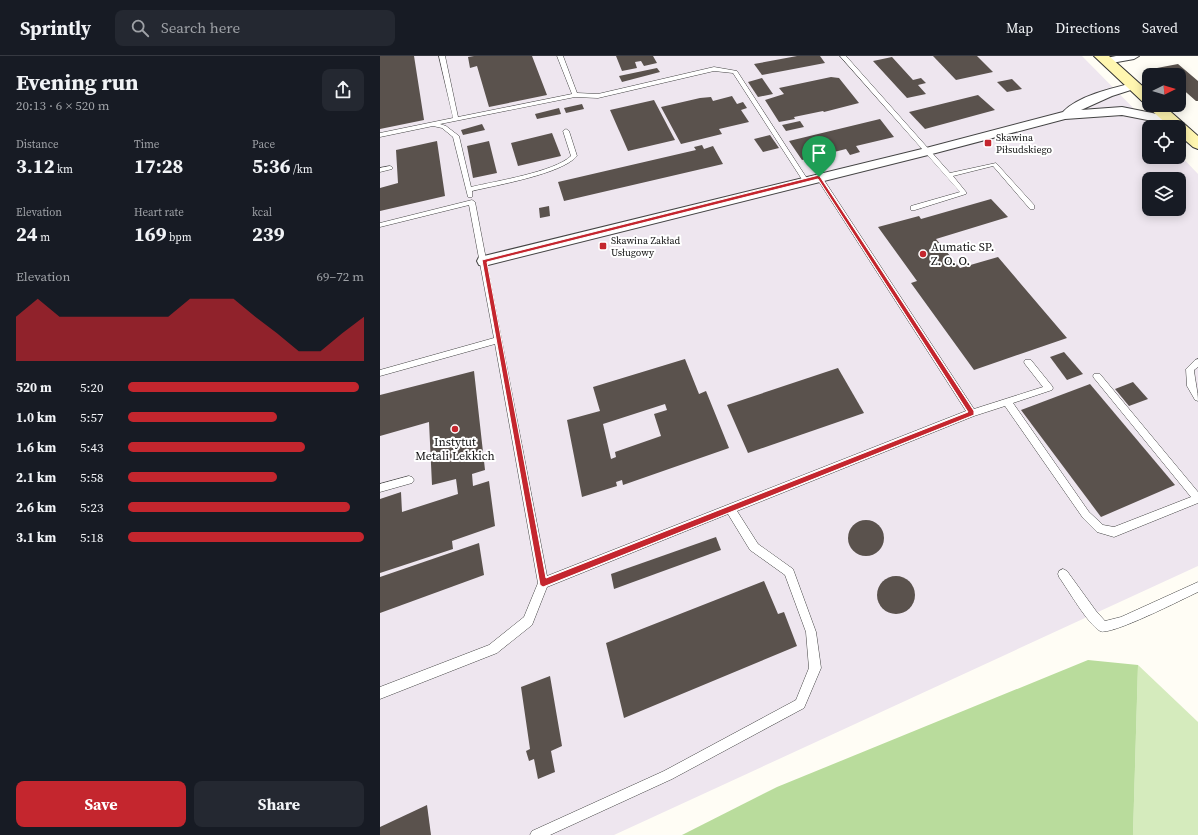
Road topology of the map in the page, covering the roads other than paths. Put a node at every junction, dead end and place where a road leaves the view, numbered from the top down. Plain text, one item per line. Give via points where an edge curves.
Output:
1 (442, 56) edge
2 (560, 56) edge
3 (843, 56) edge
4 (1134, 56) edge
5 (1103, 58) edge
6 (1133, 86) junction
7 (1142, 94) edge
8 (575, 95) junction
9 (1142, 103) edge
10 (1122, 111) junction
11 (1162, 112) edge
12 (1065, 115) junction
13 (456, 119) junction
14 (1157, 120) edge
15 (1171, 120) edge
16 (432, 124) junction
17 (566, 130) dead end
18 (1186, 133) edge
19 (380, 135) edge
20 (1198, 144) edge
21 (928, 151) junction
22 (390, 168) dead end
23 (380, 170) edge
24 (949, 175) junction
25 (819, 177) junction
26 (805, 180) junction
27 (469, 190) junction
28 (472, 202) junction
29 (1032, 207) dead end
30 (913, 208) dead end
31 (380, 224) edge
32 (484, 261) junction
33 (498, 340) junction
34 (1028, 362) dead end
35 (1198, 362) edge
36 (380, 373) edge
37 (1097, 376) dead end
38 (1198, 398) edge
39 (1006, 402) junction
40 (972, 413) junction
41 (409, 480) dead end
42 (380, 488) edge
43 (1198, 499) edge
44 (730, 509) junction
45 (1064, 574) dead end
46 (543, 583) junction
47 (1198, 587) edge
48 (380, 692) edge
49 (536, 835) edge

1 - 13 lane
2 - 8 lane
3 - 21 lane
4 - 5 street
5 - 6 main road
6 - 7 main road
6 - 12 street via 1099,96
8 - 13 lane
8 - 26 lane via 598,96 714,70 735,72
9 - 10 street
10 - 12 street
10 - 14 street
11 - 15 main road
12 - 21 street
13 - 16 lane
16 - 19 lane
16 - 27 lane via 444,127 456,136
17 - 27 lane via 574,156 568,162 529,176
18 - 20 main road
21 - 24 lane
21 - 25 street
22 - 23 lane
24 - 29 lane via 994,164
24 - 30 lane via 964,193
25 - 26 street
25 - 40 lane
26 - 32 street
27 - 28 lane
28 - 31 lane
28 - 32 lane
32 - 33 lane
33 - 36 lane
33 - 46 lane
34 - 39 lane via 1049,388
35 - 38 lane via 1190,369 1191,386
37 - 43 lane
39 - 40 lane
39 - 43 lane via 1086,515 1100,529 1114,532
40 - 44 lane
41 - 42 lane
44 - 46 lane
44 - 49 lane via 754,547 789,572 811,632 815,668 800,704 668,775
45 - 47 lane via 1103,627 1122,622
46 - 48 lane via 528,621 493,649

